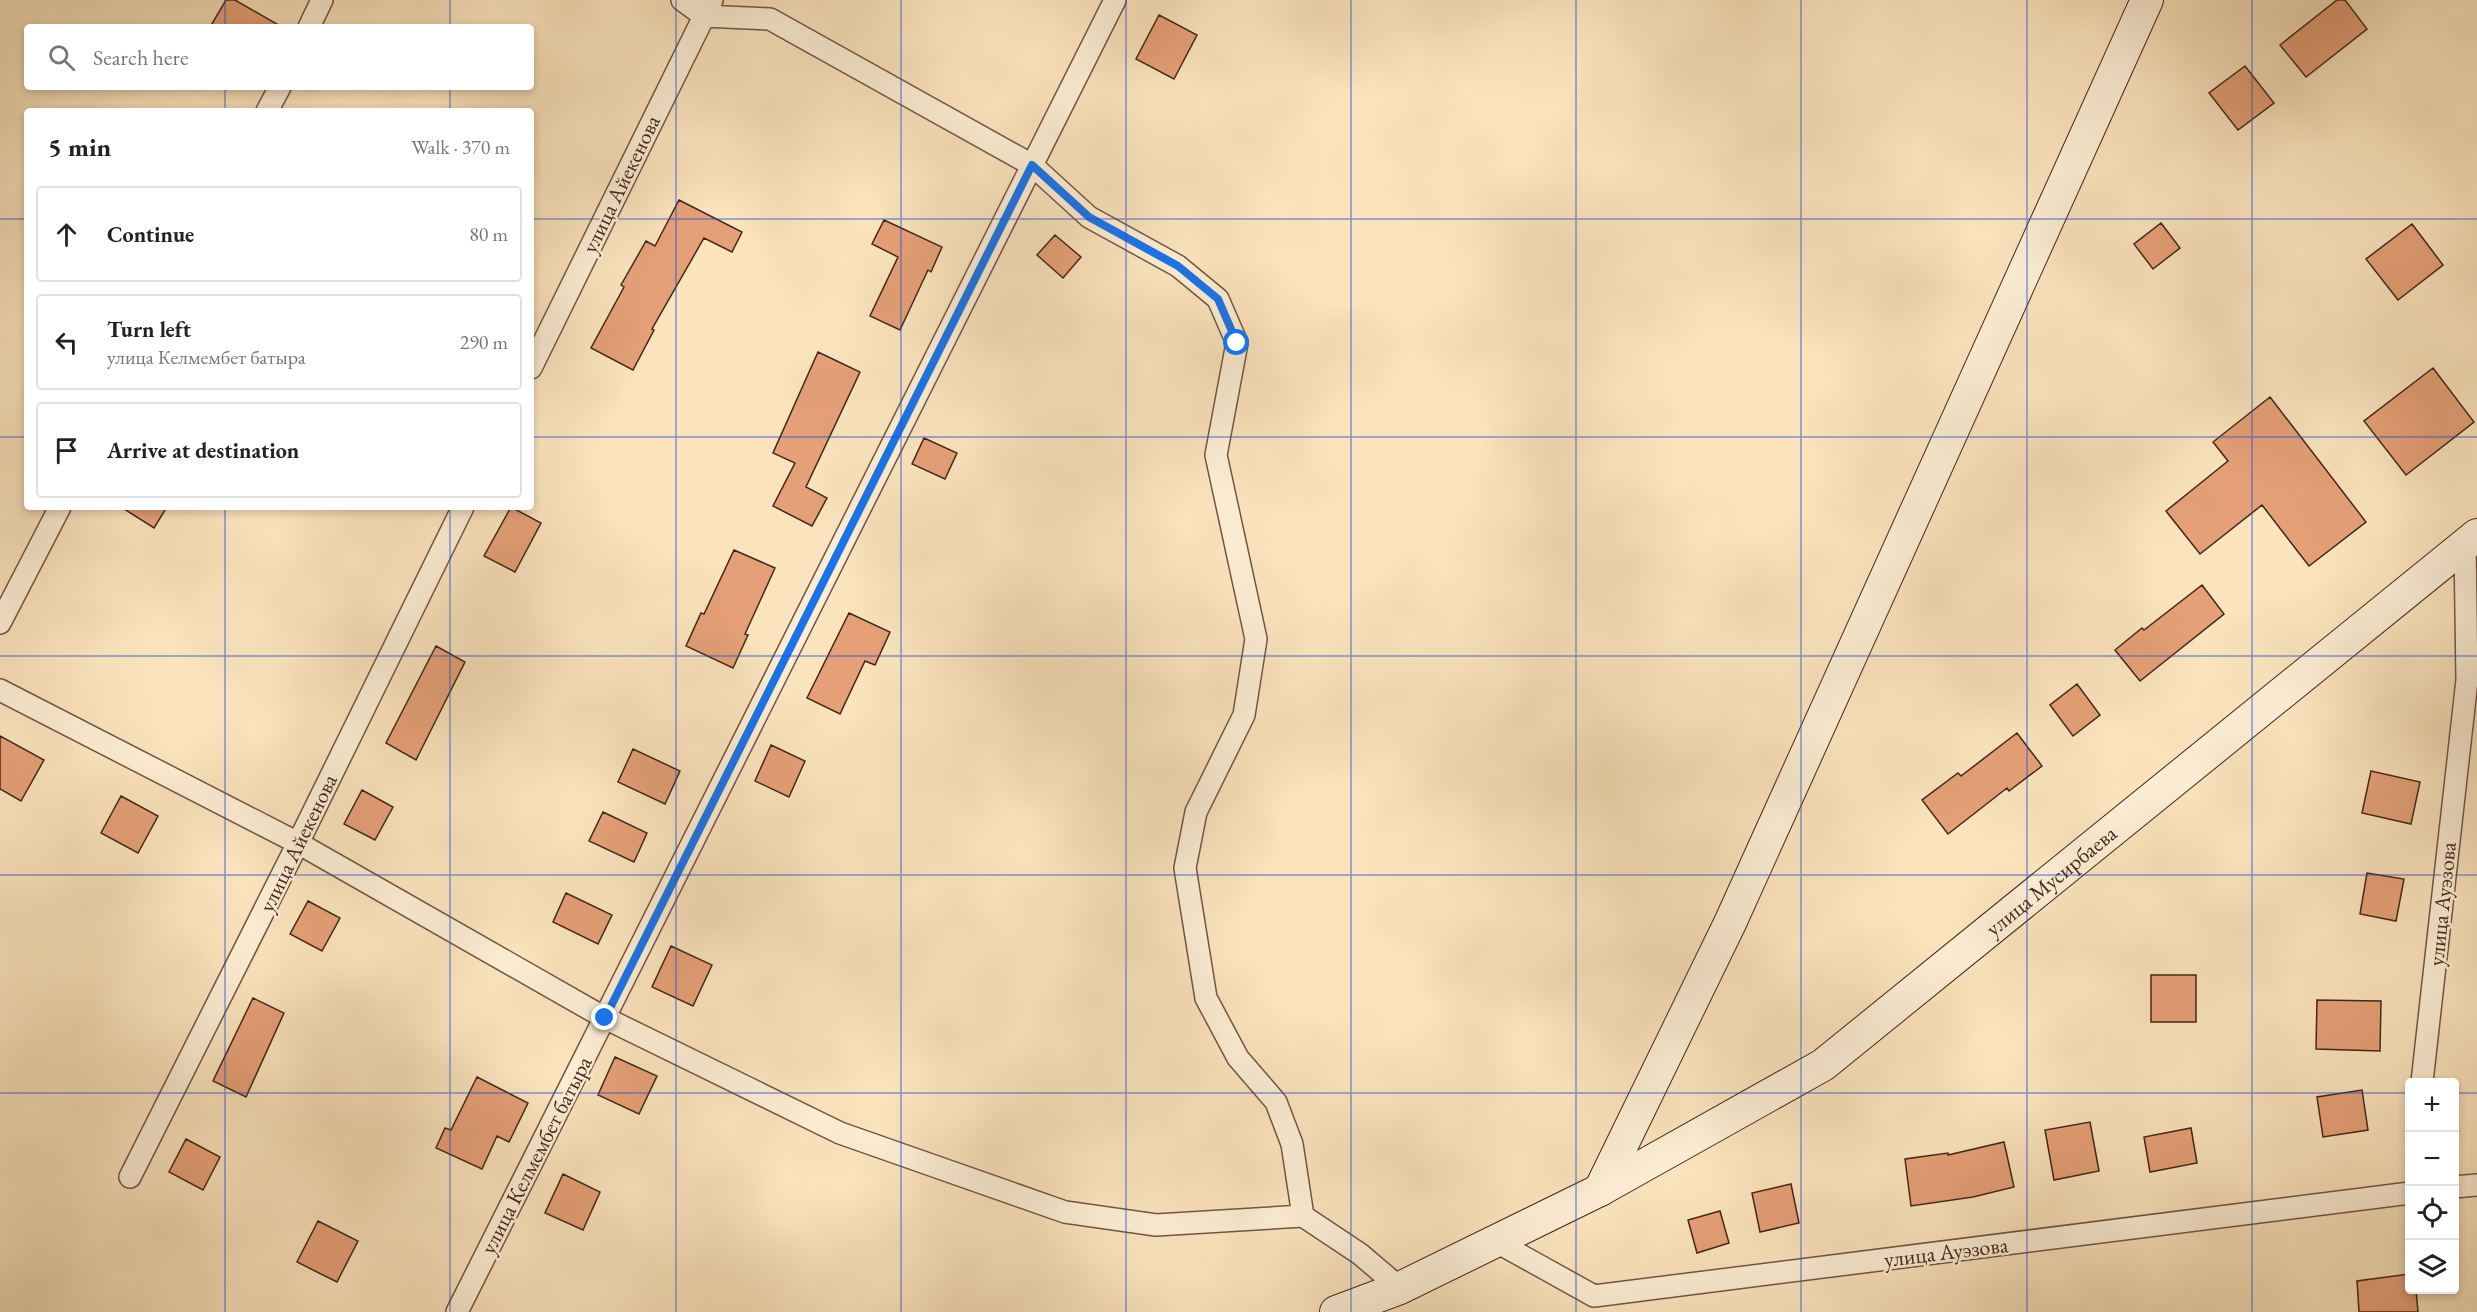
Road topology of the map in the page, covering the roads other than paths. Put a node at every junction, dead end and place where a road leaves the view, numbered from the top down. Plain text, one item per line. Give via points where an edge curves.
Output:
1 (322, 0) edge
2 (682, 0) edge
3 (1115, 0) edge
4 (2147, 0) edge
5 (708, 8) edge
6 (310, 24) edge
7 (278, 90) edge
8 (269, 108) edge
9 (1032, 165) junction
10 (534, 362) edge
11 (58, 510) edge
12 (462, 510) edge
13 (2471, 540) edge
14 (0, 623) edge
15 (0, 690) edge
16 (298, 843) junction
17 (605, 1018) junction
18 (2423, 1078) edge
19 (130, 1177) dead end
20 (2477, 1185) edge
21 (2459, 1187) edge
22 (1600, 1190) junction
23 (2405, 1193) edge
24 (1303, 1216) junction
25 (1496, 1241) junction
26 (1400, 1288) junction
27 (458, 1312) edge
28 (1336, 1312) edge

1 - 6 street
2 - 5 street
3 - 9 street, улица Келмембет батыра
4 - 22 main road via 1730,923
5 - 9 street via 770,19
5 - 10 street, улица Айекенова
7 - 8 street
9 - 17 street, улица Келмембет батыра
9 - 24 street via 1089,217 1178,266 1218,299 1237,343 1216,455 1256,639 1245,715 1196,812 1185,868 1206,998 1238,1058 1276,1102 1292,1144
11 - 14 street
12 - 16 street, улица Айекенова
13 - 18 street, улица Ауэзова via 2467,680
13 - 22 main road, улица Мусирбаева via 1823,1065
15 - 16 street
16 - 17 street
16 - 19 street, улица Айекенова
17 - 24 street via 840,1133 1065,1212 1156,1225
17 - 27 street, улица Келмембет батыра
20 - 21 street
22 - 25 main road, улица Мусирбаева
23 - 25 street, улица Ауэзова via 1594,1296
24 - 26 street via 1360,1254
25 - 26 main road, улица Мусирбаева
26 - 28 main road, улица Мусирбаева

